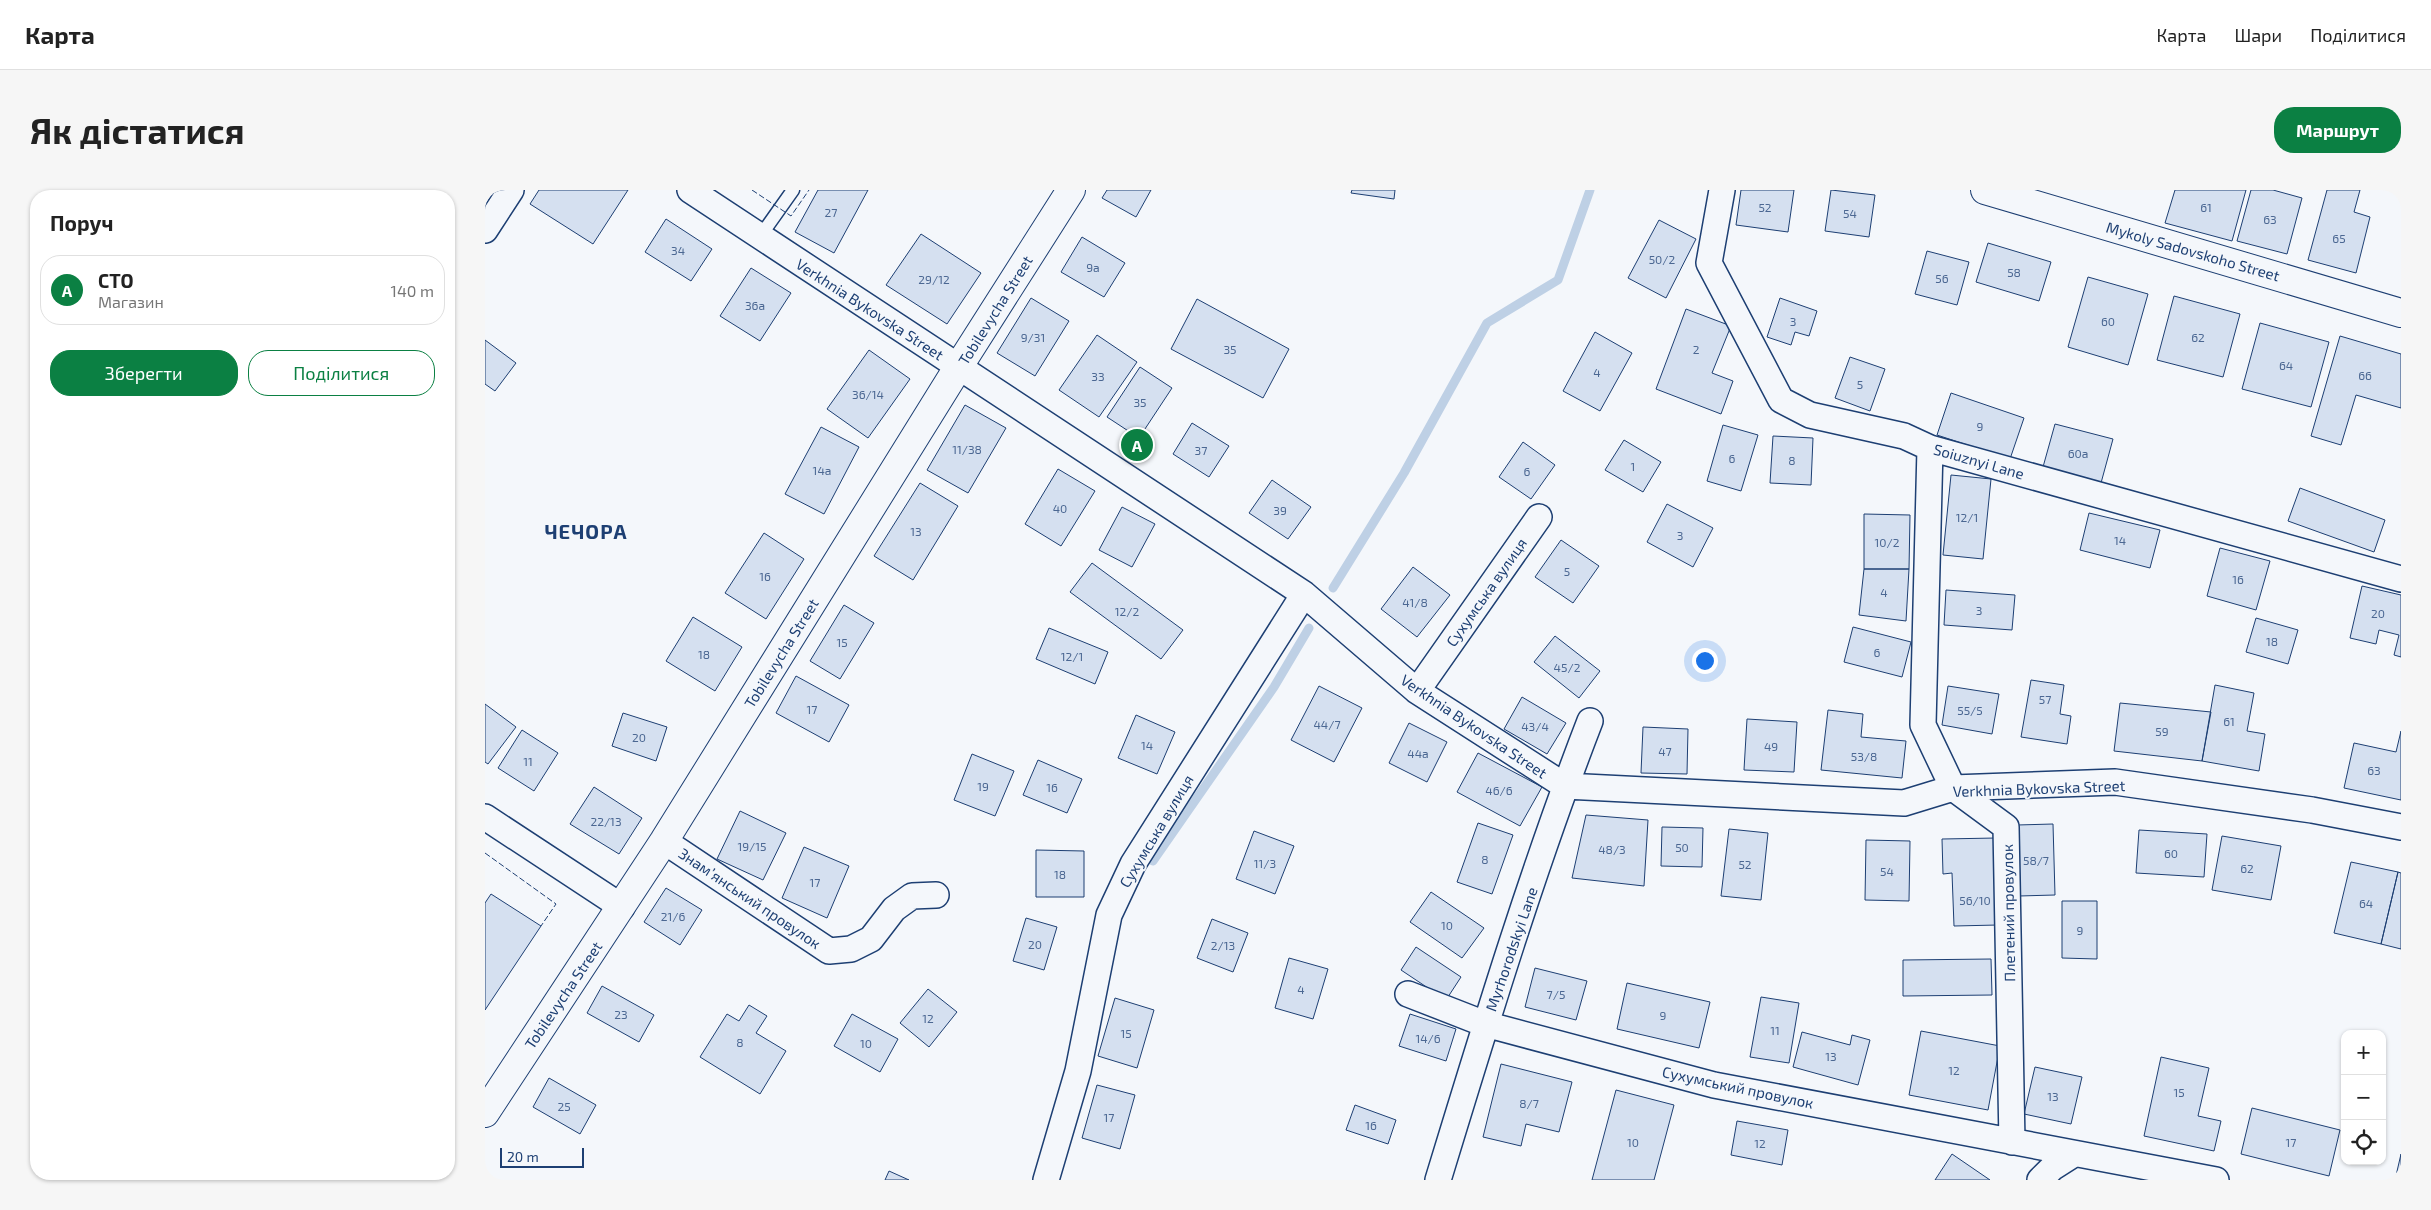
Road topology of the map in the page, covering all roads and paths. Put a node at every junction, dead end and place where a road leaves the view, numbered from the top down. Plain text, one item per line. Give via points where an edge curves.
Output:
1 (511, 190) edge
2 (690, 190) edge
3 (793, 190) edge
4 (1071, 190) edge
5 (1722, 190) edge
6 (1985, 190) edge
7 (485, 230) edge
8 (759, 238) junction
9 (2401, 313) edge
10 (959, 366) junction
11 (1930, 448) junction
12 (1539, 517) dead end
13 (2401, 579) edge
14 (1304, 594) junction
15 (1417, 691) junction
16 (1590, 721) dead end
17 (1565, 786) junction
18 (1953, 788) junction
19 (485, 817) edge
20 (2401, 827) edge
21 (664, 841) junction
22 (936, 895) dead end
23 (621, 907) junction
24 (1408, 994) dead end
25 (1485, 1024) junction
26 (485, 1114) edge
27 (2013, 1142) junction
28 (2074, 1154) junction
29 (1046, 1180) edge
30 (1438, 1180) edge
31 (2040, 1180) edge
32 (2216, 1180) edge

1 - 7 street
2 - 8 street, Verkhnia Bykovska Street
3 - 8 lane
4 - 10 street, Tobilevycha Street
5 - 11 street, Soiuznyi Lane via 1709,263 1781,400 1810,415 1904,436
6 - 9 street, Mykoly Sadovskoho Street
8 - 10 street, Verkhnia Bykovska Street
10 - 14 street, Verkhnia Bykovska Street
10 - 21 street, Tobilevycha Street
11 - 13 street, Soiuznyi Lane
11 - 18 street, Плетений провулок via 1923,725
12 - 15 street, Сухумська вулиця
14 - 15 street, Verkhnia Bykovska Street
14 - 29 street, Сухумська вулиця via 1133,864 1109,915 1078,1071
15 - 17 street, Verkhnia Bykovska Street
16 - 17 street, Myrhorodskyi Lane
17 - 18 street, Verkhnia Bykovska Street via 1904,802
17 - 25 street, Myrhorodskyi Lane
18 - 20 street, Verkhnia Bykovska Street via 2115,782 2312,810
18 - 27 street, Плетений провулок via 2006,827
19 - 23 street
21 - 22 street, Знамʼянський провулок via 829,951 851,949 871,939 894,909 912,896
21 - 23 street, Tobilevycha Street
23 - 26 street, Tobilevycha Street
24 - 25 street, Сухумський провулок
25 - 27 street, Сухумський провулок via 1714,1085
25 - 30 street, Myrhorodskyi Lane
27 - 28 street, Сухумський провулок
28 - 31 street
28 - 32 street, Сухумський провулок

